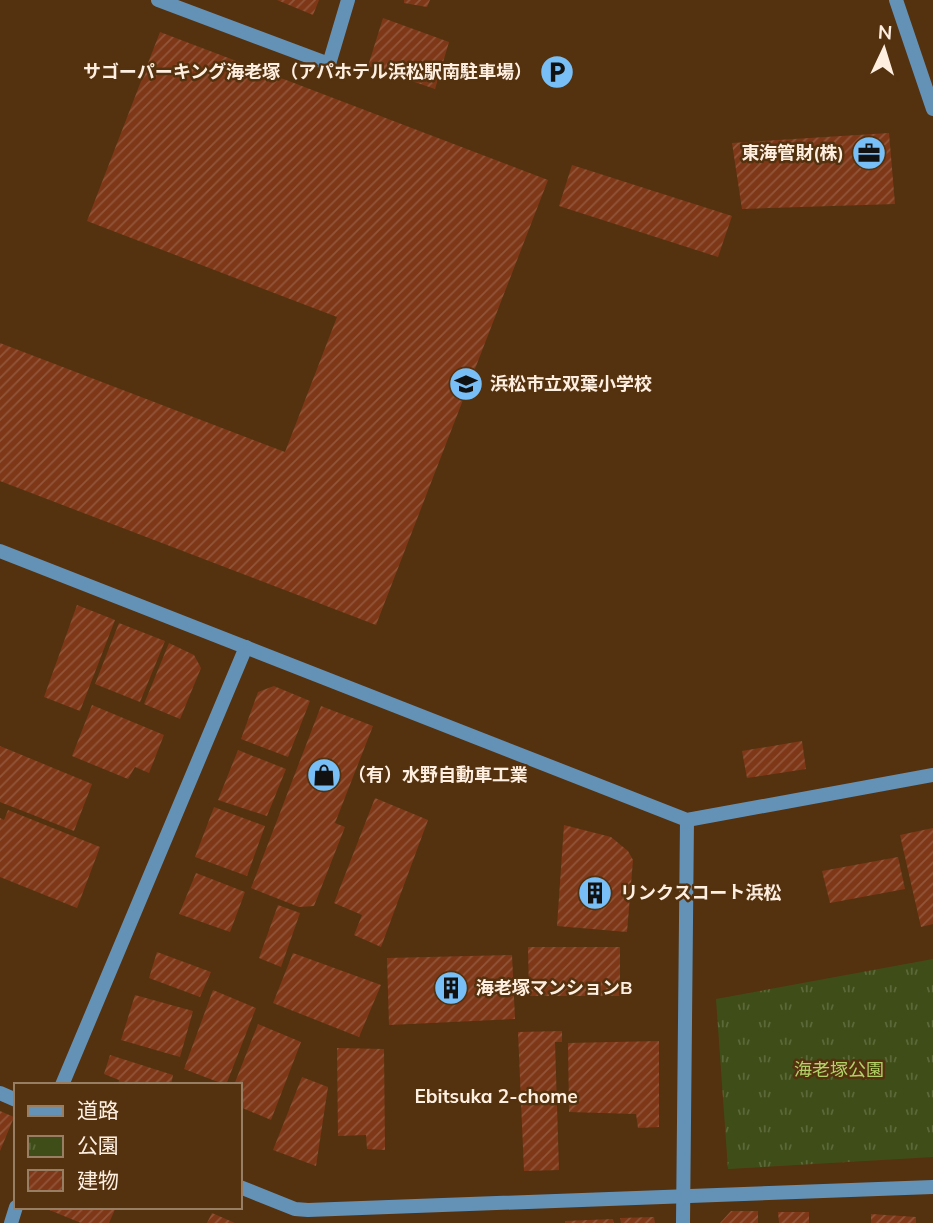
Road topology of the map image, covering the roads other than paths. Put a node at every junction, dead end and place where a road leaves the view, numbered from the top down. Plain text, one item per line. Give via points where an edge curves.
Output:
1 (158, 0) edge
2 (348, 0) edge
3 (896, 0) edge
4 (933, 109) edge
5 (0, 551) edge
6 (246, 647) junction
7 (933, 775) edge
8 (687, 820) junction
9 (63, 1083) edge
10 (933, 1187) edge
11 (242, 1188) edge
12 (682, 1196) junction
13 (293, 1216) edge
14 (683, 1223) edge

1 - 2 street via 330,64
3 - 4 street
5 - 6 street
6 - 8 street
6 - 9 street
7 - 8 street
8 - 12 street
10 - 12 street
11 - 13 street
12 - 13 street
12 - 14 street

